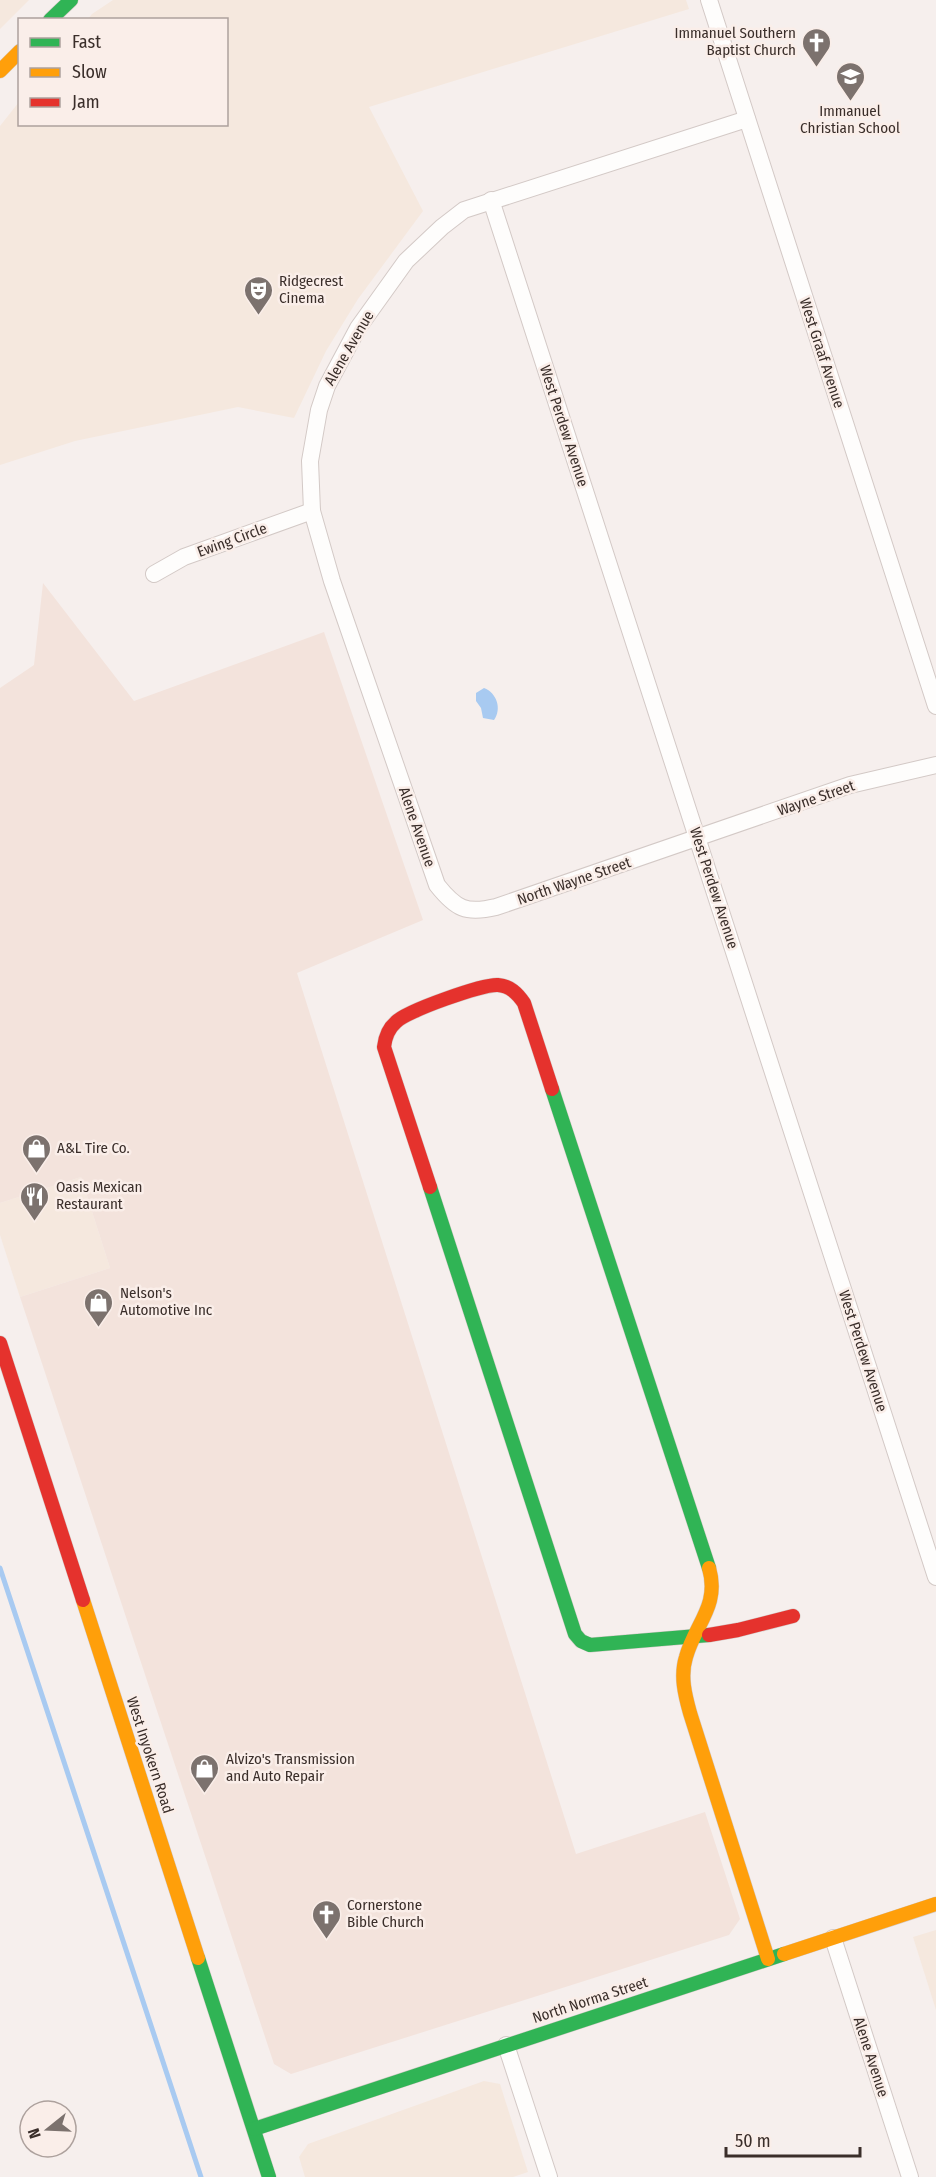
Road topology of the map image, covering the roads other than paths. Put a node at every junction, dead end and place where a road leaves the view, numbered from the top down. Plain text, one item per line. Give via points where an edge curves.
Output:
1 (71, 0) edge
2 (709, 0) edge
3 (52, 18) edge
4 (18, 53) edge
5 (0, 71) edge
6 (747, 118) junction
7 (491, 200) junction
8 (312, 511) junction
9 (154, 574) dead end
10 (936, 706) edge
11 (936, 765) edge
12 (698, 838) junction
13 (451, 902) joint
14 (0, 1343) edge
15 (936, 1577) edge
16 (793, 1616) dead end
17 (693, 1637) junction
18 (936, 1904) edge
19 (833, 1938) junction
20 (768, 1959) junction
21 (506, 2045) junction
22 (254, 2129) junction
23 (269, 2177) edge
24 (549, 2177) edge
25 (910, 2177) edge

1 - 3 street
2 - 6 street, West Graaf Avenue
4 - 5 street
6 - 7 street, Alene Avenue
6 - 10 street, West Graaf Avenue
7 - 8 street, Alene Avenue via 464,210 406,261 358,328 327,386 319,410 310,461
7 - 12 street, West Perdew Avenue
8 - 9 street, Ewing Circle via 184,557
8 - 13 street, Alene Avenue via 437,885
11 - 12 street, Wayne Street via 850,785
12 - 13 street, North Wayne Street via 496,907 469,911
12 - 15 street, West Perdew Avenue
14 - 22 street, West Inyokern Road
16 - 17 street
17 - 17 street via 710,1607 710,1571 524,1003 516,991 494,985 413,1012 397,1020 384,1040 384,1047 570,1624 581,1641 590,1646
17 - 20 street via 684,1667 685,1691
18 - 19 street, North Norma Street
19 - 20 street, North Norma Street
19 - 25 street, Alene Avenue
20 - 21 street, North Norma Street
21 - 22 street, North Norma Street
21 - 24 street
22 - 23 street, West Inyokern Road

